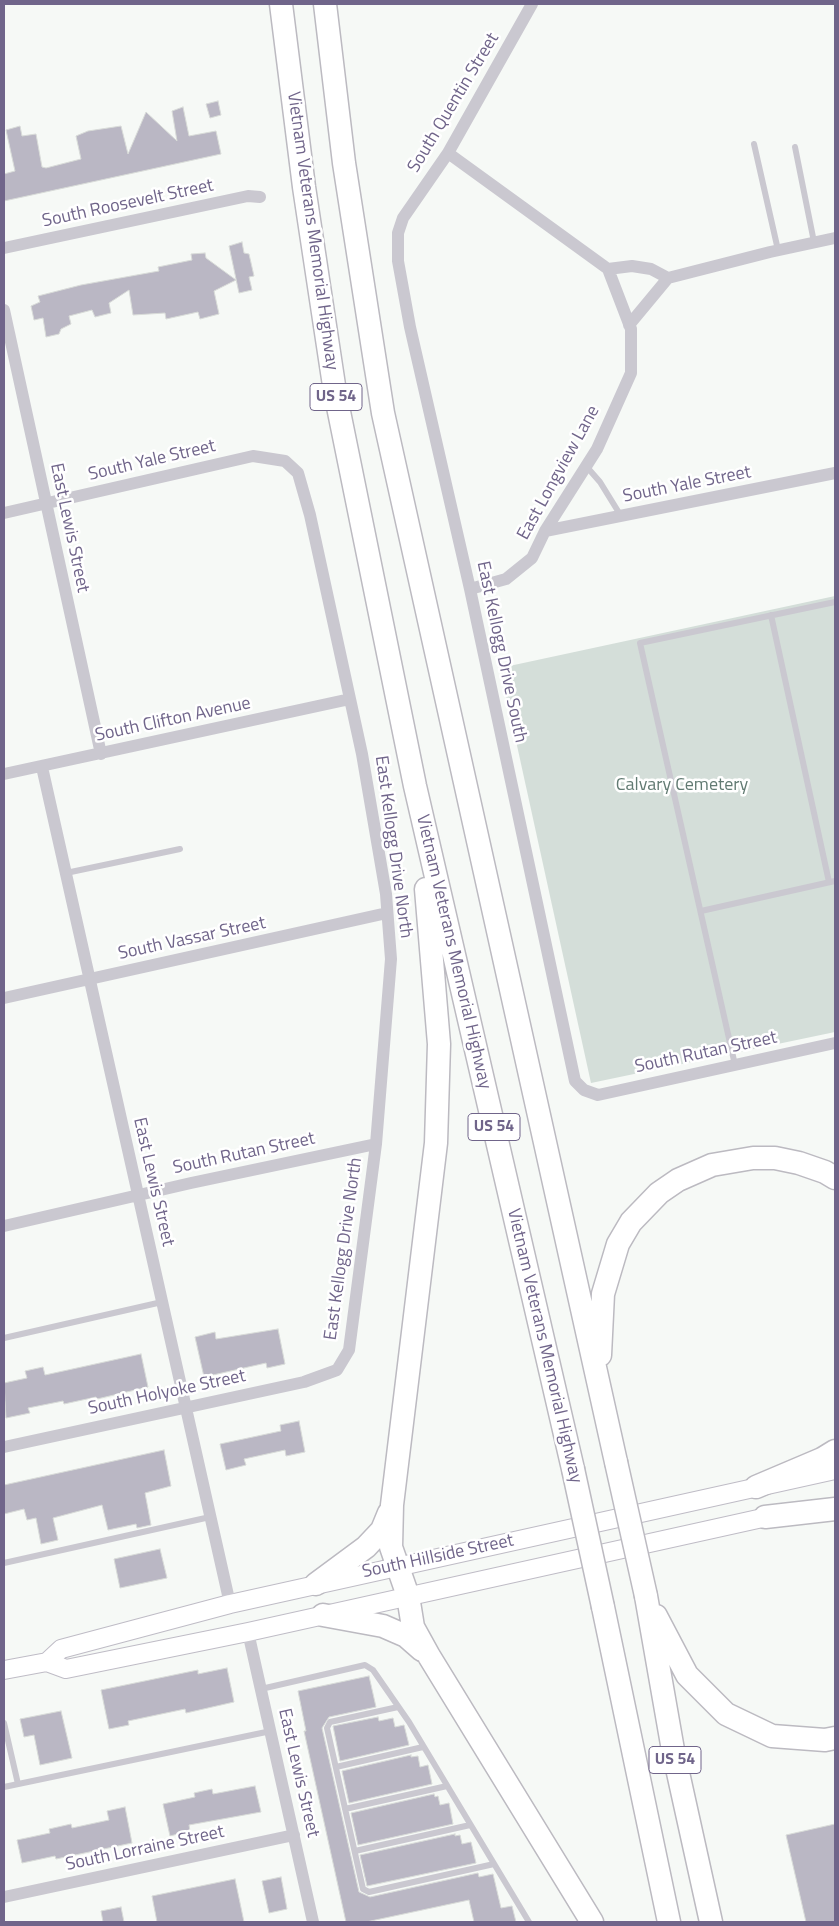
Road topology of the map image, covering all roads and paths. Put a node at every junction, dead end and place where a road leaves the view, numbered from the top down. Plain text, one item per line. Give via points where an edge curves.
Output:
1 (281, 4) edge
2 (325, 4) edge
3 (532, 4) edge
4 (754, 144) dead end
5 (795, 147) dead end
6 (448, 153) junction
7 (260, 197) dead end
8 (403, 218) joint
9 (835, 238) edge
10 (814, 242) junction
11 (4, 248) edge
12 (778, 250) junction
13 (608, 269) junction
14 (668, 278) junction
15 (4, 310) edge
16 (629, 325) junction
17 (279, 460) joint
18 (586, 466) junction
19 (835, 473) edge
20 (46, 503) junction
21 (4, 513) edge
22 (621, 516) junction
23 (545, 531) junction
24 (470, 589) junction
25 (835, 602) edge
26 (771, 615) junction
27 (350, 699) junction
28 (101, 754) junction
29 (42, 767) junction
30 (4, 774) edge
31 (415, 786) junction
32 (180, 850) dead end
33 (66, 873) junction
34 (832, 882) edge
35 (701, 911) junction
36 (387, 913) junction
37 (90, 979) junction
38 (4, 998) edge
39 (835, 1043) edge
40 (735, 1065) junction
41 (584, 1090) joint
42 (376, 1144) junction
43 (835, 1178) edge
44 (139, 1195) junction
45 (4, 1226) edge
46 (162, 1302) junction
47 (4, 1338) edge
48 (337, 1370) joint
49 (600, 1384) junction
50 (186, 1407) junction
51 (4, 1447) edge
52 (835, 1451) edge
53 (835, 1470) edge
54 (756, 1487) junction
55 (835, 1502) edge
56 (392, 1505) junction
57 (835, 1509) edge
58 (210, 1517) junction
59 (765, 1517) junction
60 (4, 1563) edge
61 (398, 1566) junction
62 (316, 1584) junction
63 (408, 1596) junction
64 (646, 1596) junction
65 (230, 1604) junction
66 (322, 1615) junction
67 (248, 1632) junction
68 (428, 1656) junction
69 (47, 1662) junction
70 (4, 1670) edge
71 (261, 1688) junction
72 (398, 1707) junction
73 (4, 1723) edge
74 (271, 1731) junction
75 (835, 1738) edge
76 (423, 1746) junction
77 (336, 1767) junction
78 (18, 1784) junction
79 (447, 1786) junction
80 (4, 1787) edge
81 (345, 1809) junction
82 (470, 1825) junction
83 (294, 1835) junction
84 (355, 1851) junction
85 (494, 1864) junction
86 (4, 1897) edge
87 (313, 1922) edge
88 (529, 1922) edge
89 (592, 1922) edge
90 (669, 1922) edge
91 (711, 1922) edge

1 - 31 highway, Vietnam Veterans Memorial Highway / US 54 via 335,392
2 - 49 highway, US 54 via 344,164 383,413 585,1330
3 - 6 street, South Quentin Street
4 - 12 lane
5 - 10 lane
6 - 8 street, South Quentin Street
6 - 13 street
7 - 11 street, South Roosevelt Street via 248,196
8 - 24 street, East Kellogg Drive South via 398,233 401,282
9 - 10 street
10 - 12 street
12 - 14 street
13 - 14 street via 632,266 651,269
13 - 16 street, East Longview Lane
14 - 16 street
15 - 20 street, East Lewis Street
16 - 18 street, East Longview Lane via 631,372 597,449
17 - 20 street, South Yale Street via 253,456
17 - 27 street, East Kellogg Drive North via 285,461 298,473
18 - 22 lane
18 - 23 street, East Longview Lane
19 - 22 street, South Yale Street
20 - 21 street, South Yale Street
20 - 28 street, East Lewis Street
22 - 23 street, South Yale Street
23 - 24 street, East Longview Lane via 532,558 506,579
24 - 41 street, East Kellogg Drive South via 575,1081
25 - 26 lane
26 - 34 lane
26 - 35 lane via 640,643
27 - 28 street, South Clifton Avenue
27 - 36 street, East Kellogg Drive North
28 - 29 street, South Clifton Avenue
29 - 30 street, South Clifton Avenue
29 - 33 street, East Lewis Street
31 - 56 highway via 432,941 439,1044 436,1143
31 - 90 highway, Vietnam Veterans Memorial Highway / US 54, bridge via 573,1469
32 - 33 lane
33 - 37 street, East Lewis Street
34 - 35 lane
35 - 40 lane
36 - 37 street, South Vassar Street
36 - 42 street, East Kellogg Drive North via 391,959
37 - 38 street, South Vassar Street
37 - 44 street, East Lewis Street
39 - 40 street, South Rutan Street
40 - 41 street, South Rutan Street via 598,1095
42 - 44 street, South Rutan Street
42 - 48 street, East Kellogg Drive North via 349,1350
43 - 49 highway via 799,1163 753,1158 712,1165 678,1180 659,1193 631,1222 618,1244 609,1270 600,1320
44 - 45 street, South Rutan Street
44 - 46 street, East Lewis Street
46 - 47 lane
46 - 50 street, East Lewis Street
48 - 50 street, South Holyoke Street via 304,1382
49 - 64 highway, US 54, bridge
50 - 51 street, South Holyoke Street
50 - 58 street, East Lewis Street
52 - 54 highway
53 - 54 main road, South Hillside Street
54 - 61 main road, South Hillside Street
55 - 59 main road, South Hillside Street
56 - 61 highway via 391,1547
56 - 62 highway via 382,1530 366,1547
57 - 59 highway
58 - 60 lane
58 - 65 street, East Lewis Street
59 - 63 main road, South Hillside Street
61 - 62 main road, South Hillside Street
61 - 63 highway
62 - 65 main road, South Hillside Street
63 - 66 main road, South Hillside Street
63 - 68 highway via 413,1627
64 - 75 highway via 687,1675 726,1714 772,1736
64 - 91 highway, US 54 via 673,1750
65 - 69 main road, South Hillside Street via 61,1649
66 - 67 main road, South Hillside Street
66 - 68 highway via 383,1626 406,1636
67 - 69 main road, South Hillside Street via 66,1669
67 - 71 street, East Lewis Street
68 - 89 highway
69 - 70 main road, South Hillside Street
71 - 72 lane via 365,1664 373,1670
71 - 74 street, East Lewis Street
72 - 76 lane
72 - 77 lane via 330,1722 327,1728
73 - 78 lane
74 - 78 lane
74 - 83 street, East Lewis Street
76 - 77 lane
76 - 79 lane
77 - 81 lane
78 - 80 lane
79 - 81 lane
79 - 82 lane
81 - 84 lane
82 - 84 lane
82 - 85 lane
83 - 86 street, South Lorraine Street
83 - 87 street, East Lewis Street
84 - 85 lane via 363,1890 369,1892
85 - 88 lane

